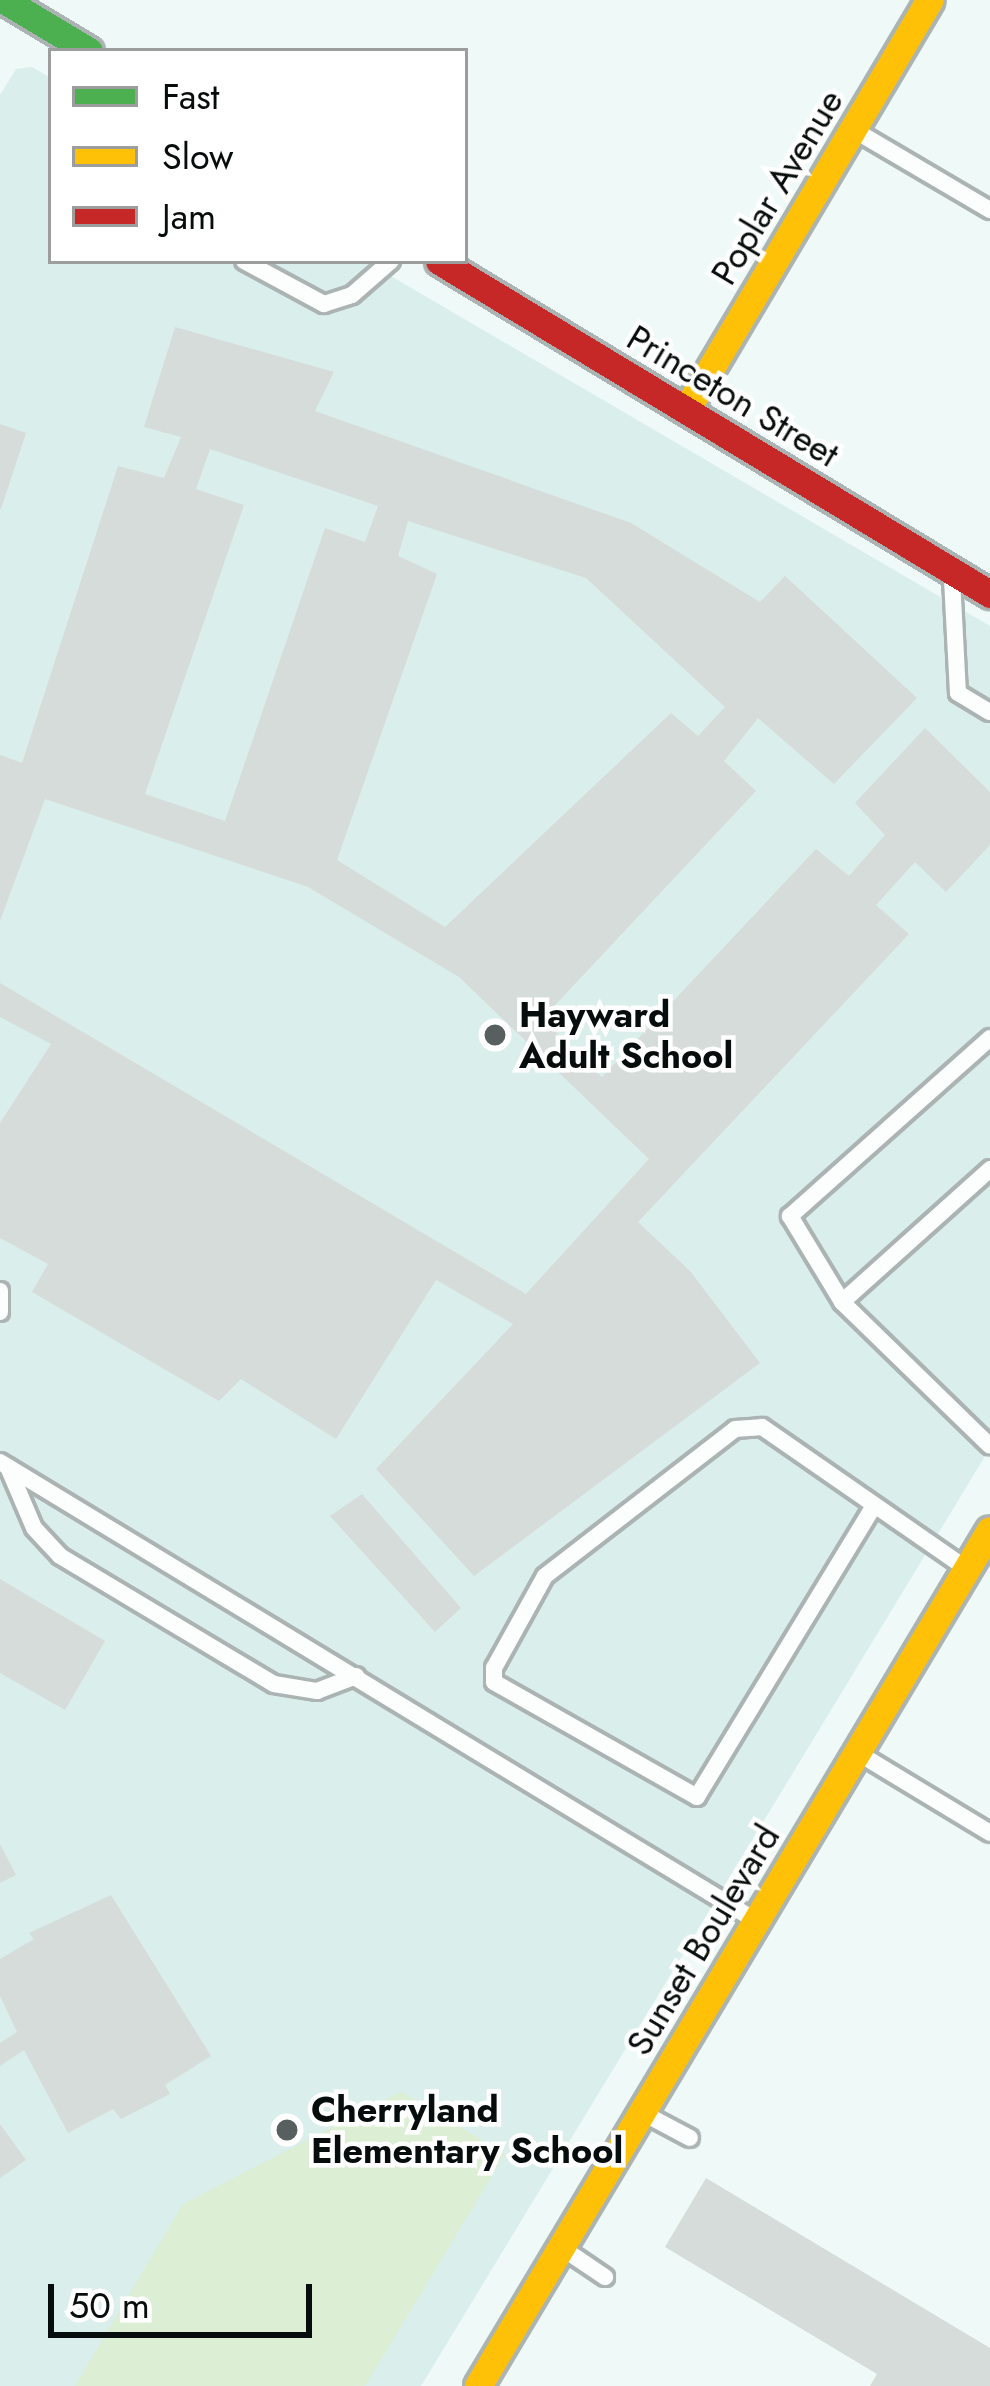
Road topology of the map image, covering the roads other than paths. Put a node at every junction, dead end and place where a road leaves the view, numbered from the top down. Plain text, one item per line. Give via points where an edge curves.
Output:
1 (4, 0) edge
2 (929, 0) edge
3 (84, 48) edge
4 (853, 129) junction
5 (990, 211) edge
6 (250, 264) edge
7 (388, 264) edge
8 (444, 264) edge
9 (686, 410) junction
10 (952, 572) junction
11 (990, 594) edge
12 (990, 712) edge
13 (990, 1038) edge
14 (990, 1169) edge
15 (0, 1292) edge
16 (842, 1302) junction
17 (0, 1312) edge
18 (990, 1446) edge
19 (4, 1465) edge
20 (872, 1508) junction
21 (990, 1529) edge
22 (967, 1569) junction
23 (356, 1676) junction
24 (857, 1753) junction
25 (990, 1833) edge
26 (757, 1921) junction
27 (642, 2113) junction
28 (690, 2138) dead end
29 (561, 2247) junction
30 (605, 2277) dead end
31 (478, 2386) edge

1 - 3 street
2 - 4 street, Poplar Avenue
4 - 5 lane
4 - 9 street, Poplar Avenue
6 - 7 lane via 324,304 352,295
8 - 9 street, Princeton Street
9 - 10 street, Princeton Street
10 - 11 street, Princeton Street
10 - 12 lane via 958,693
13 - 16 lane via 790,1216
14 - 16 lane
15 - 17 lane
16 - 18 lane
19 - 23 lane
19 - 23 lane via 45,1544 99,1580 295,1693
20 - 20 lane via 698,1797 502,1691 494,1669 545,1576 735,1429 762,1427
20 - 22 lane
21 - 22 street, Sunset Boulevard
22 - 24 street, Sunset Boulevard
23 - 26 lane
24 - 25 lane
24 - 26 street, Sunset Boulevard
26 - 27 street, Sunset Boulevard
27 - 28 lane
27 - 29 street, Sunset Boulevard
29 - 30 lane
29 - 31 street, Sunset Boulevard

